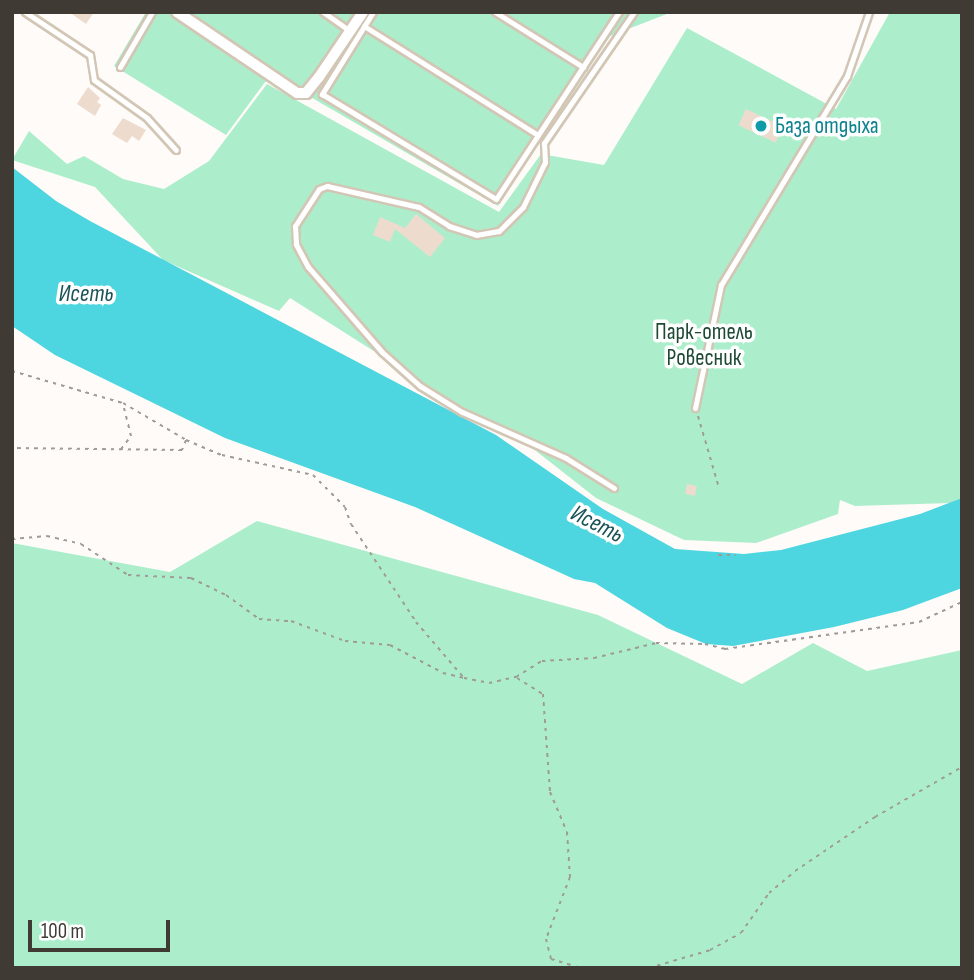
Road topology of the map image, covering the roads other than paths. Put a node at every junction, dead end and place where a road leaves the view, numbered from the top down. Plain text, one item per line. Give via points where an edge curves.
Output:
1 (25, 12) edge
2 (152, 12) edge
3 (177, 12) edge
4 (323, 12) edge
5 (363, 12) edge
6 (373, 12) edge
7 (495, 12) edge
8 (620, 12) edge
9 (634, 12) edge
10 (869, 12) edge
11 (364, 26) junction
12 (350, 31) junction
13 (583, 67) junction
14 (120, 68) dead end
15 (538, 135) junction
16 (176, 150) dead end
17 (695, 408) road end
18 (614, 488) dead end

1 - 16 lane via 90,55 94,80 157,126
2 - 14 lane
3 - 12 street via 297,93 306,93
4 - 12 lane
5 - 12 street
6 - 11 lane
7 - 13 lane
8 - 13 lane
9 - 18 lane via 544,144 545,163 523,207 499,231 476,235 449,226 419,206 327,186 319,189 295,226 296,244 308,267 382,352 420,386 462,412 566,458
10 - 17 lane via 847,76 721,285
11 - 15 lane
11 - 15 lane via 321,92 341,106 496,199
13 - 15 lane

